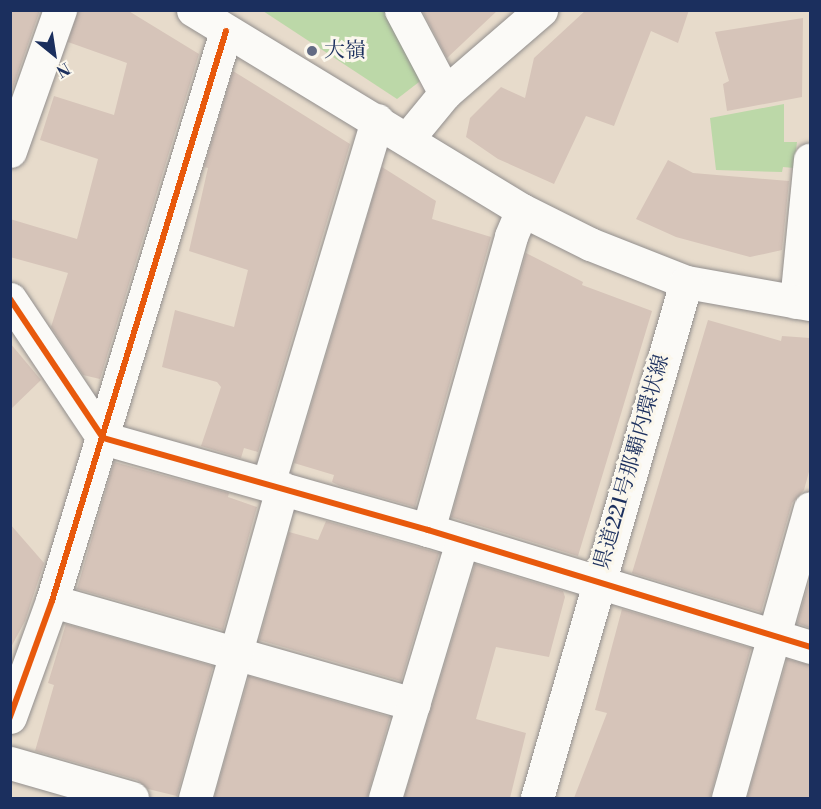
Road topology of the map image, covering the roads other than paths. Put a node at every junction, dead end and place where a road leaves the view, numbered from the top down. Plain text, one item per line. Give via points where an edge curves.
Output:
1 (60, 10) edge
2 (193, 10) edge
3 (401, 10) edge
4 (541, 10) edge
5 (226, 31) junction
6 (445, 93) junction
7 (377, 120) junction
8 (408, 138) junction
9 (10, 151) edge
10 (810, 160) edge
11 (522, 210) junction
12 (686, 282) junction
13 (10, 299) edge
14 (803, 303) edge
15 (103, 438) junction
16 (275, 486) junction
17 (810, 508) edge
18 (428, 530) junction
19 (462, 542) junction
20 (598, 582) junction
21 (52, 601) junction
22 (774, 636) junction
23 (810, 647) edge
24 (237, 653) junction
25 (414, 704) junction
26 (10, 717) edge
27 (10, 763) edge
28 (132, 798) edge
29 (195, 798) edge
30 (385, 798) edge
31 (537, 798) edge
32 (728, 798) edge

1 - 9 street
2 - 5 street
3 - 6 street
4 - 6 street
5 - 7 street
5 - 15 street
6 - 8 street
7 - 8 street
7 - 16 street
8 - 11 street
10 - 14 street
11 - 12 street via 636,265
11 - 18 street via 511,236
12 - 14 street
12 - 20 street, 県道221号那覇内環状線
13 - 15 street
15 - 16 street
15 - 21 street
16 - 18 street
16 - 24 street
17 - 22 street
18 - 19 street
19 - 20 street
19 - 25 street
20 - 22 street
20 - 31 street, 県道221号那覇内環状線
21 - 24 street
21 - 26 street
22 - 23 street
22 - 32 street
24 - 25 street
24 - 29 street
25 - 30 street
27 - 28 street

